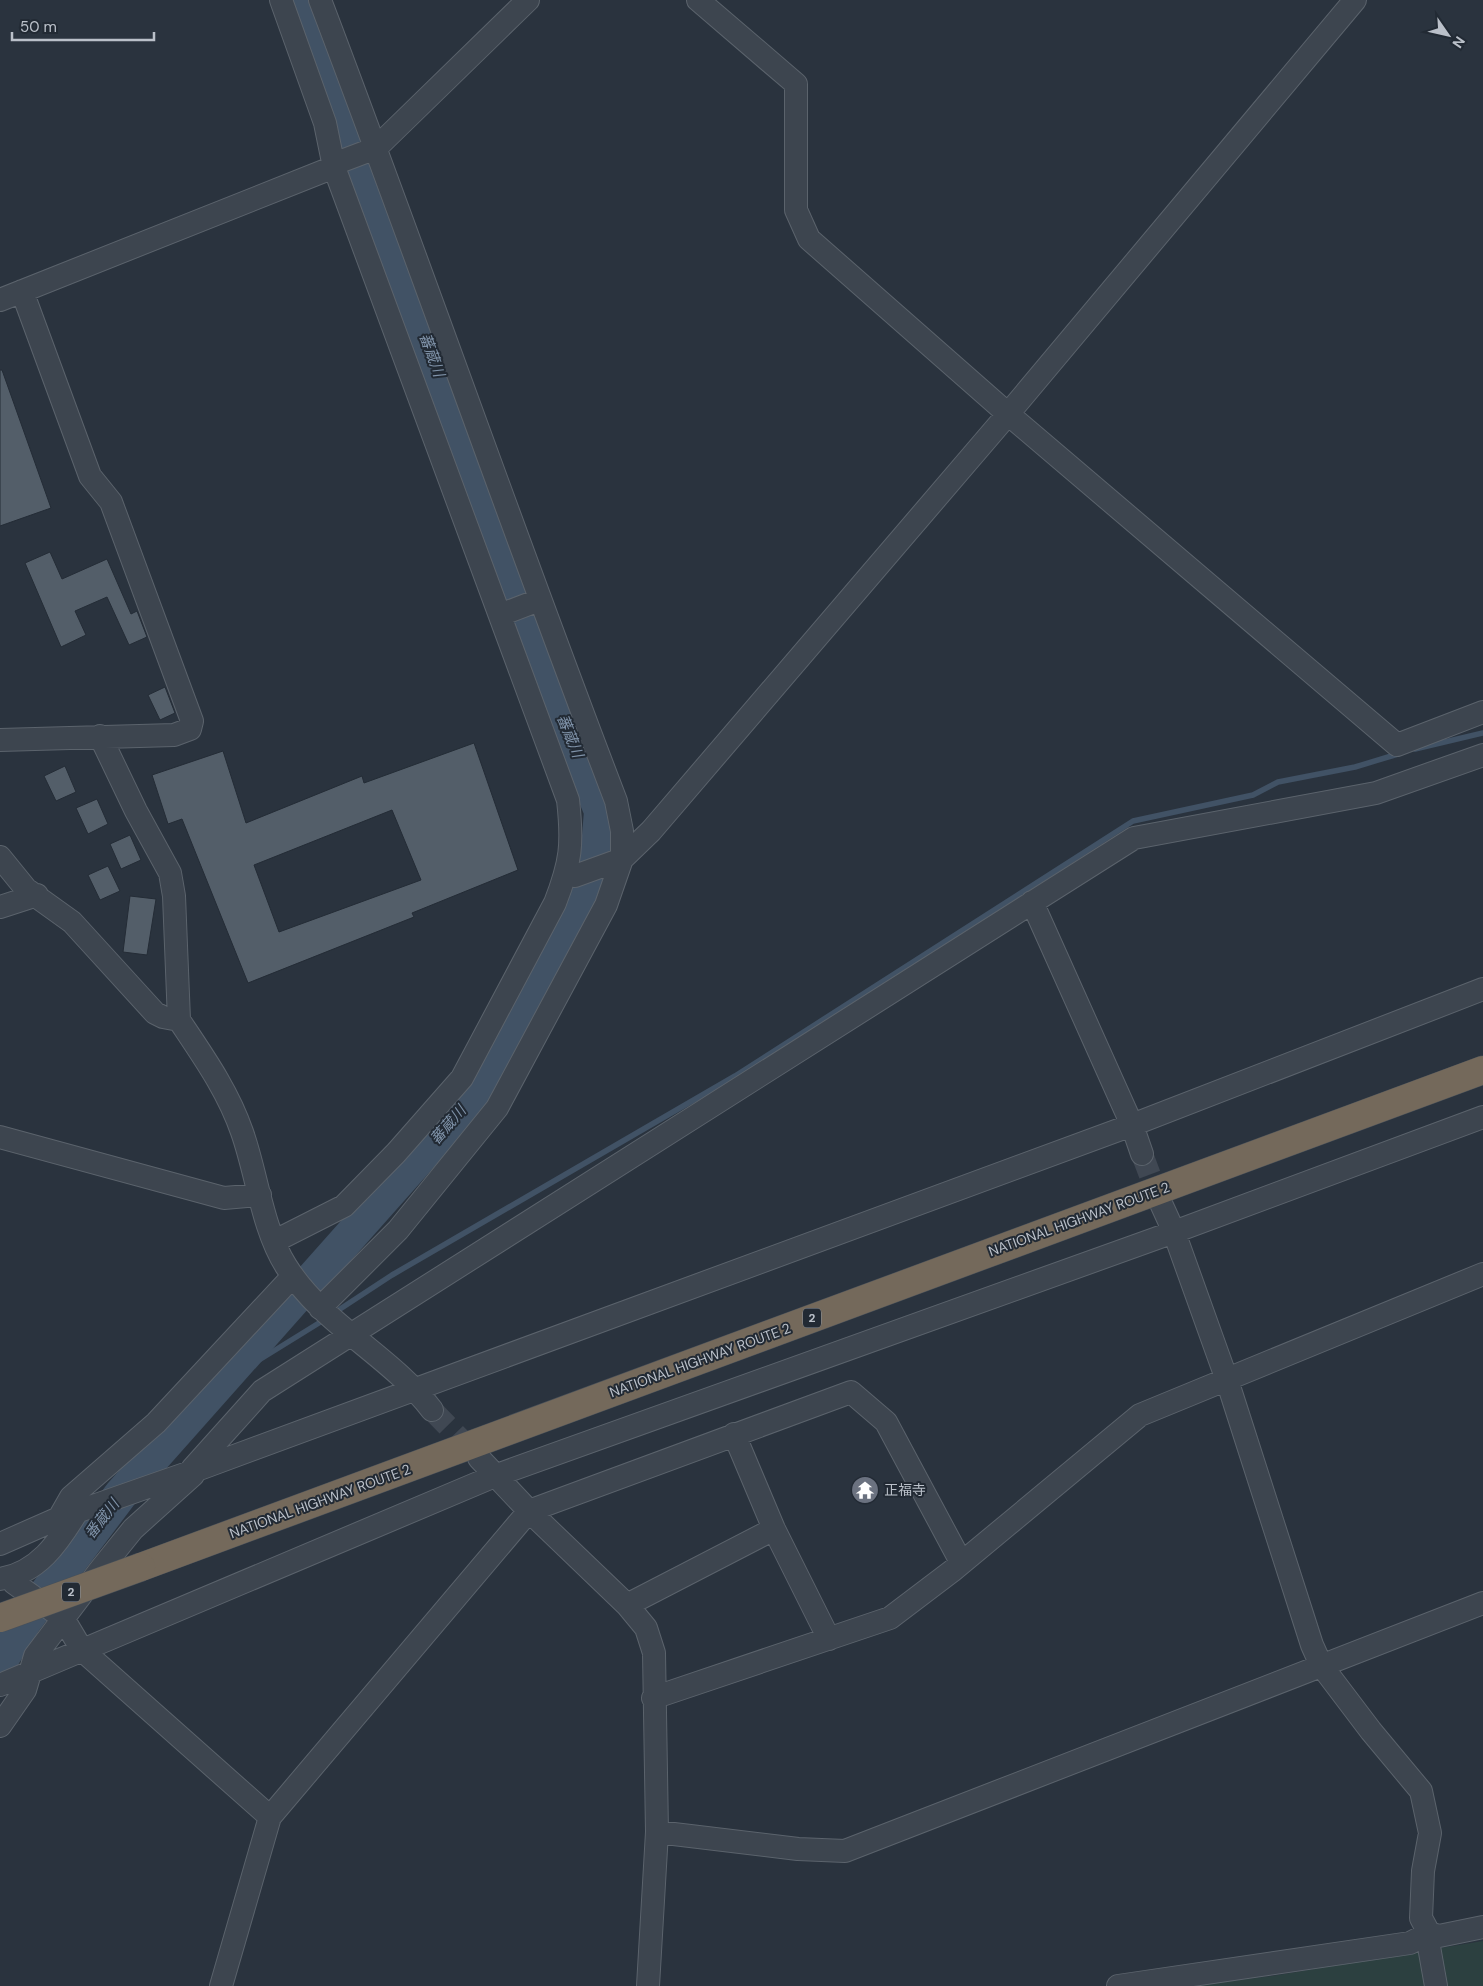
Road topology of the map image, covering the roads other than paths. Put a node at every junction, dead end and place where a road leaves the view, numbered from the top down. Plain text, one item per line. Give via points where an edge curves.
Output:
1 (281, 0) edge
2 (320, 0) edge
3 (528, 0) edge
4 (698, 0) edge
5 (1355, 0) edge
6 (376, 148) junction
7 (337, 164) junction
8 (22, 291) junction
9 (0, 300) edge
10 (1008, 414) junction
11 (538, 601) junction
12 (503, 614) junction
13 (1483, 712) edge
14 (100, 736) junction
15 (0, 740) edge
16 (1483, 755) edge
17 (0, 857) edge
18 (621, 859) junction
19 (571, 875) junction
20 (37, 895) junction
21 (1032, 902) junction
22 (0, 907) edge
23 (1483, 989) edge
24 (179, 1020) junction
25 (1483, 1070) edge
26 (1483, 1116) edge
27 (1132, 1125) junction
28 (0, 1138) edge
29 (1142, 1154) tunnel mouth
30 (260, 1195) junction
31 (1160, 1200) tunnel mouth
32 (1174, 1232) junction
33 (275, 1241) junction
34 (1483, 1274) edge
35 (295, 1279) junction
36 (320, 1309) junction
37 (352, 1335) junction
38 (1227, 1380) junction
39 (415, 1388) junction
40 (432, 1410) tunnel mouth
41 (734, 1434) junction
42 (479, 1458) tunnel mouth
43 (196, 1470) junction
44 (497, 1474) junction
45 (529, 1511) junction
46 (68, 1515) junction
47 (774, 1529) junction
48 (0, 1544) edge
49 (961, 1562) junction
50 (11, 1580) edge
51 (1483, 1602) edge
52 (627, 1605) junction
53 (0, 1612) edge
54 (0, 1618) edge
55 (63, 1618) junction
56 (829, 1639) junction
57 (82, 1650) junction
58 (1321, 1665) junction
59 (28, 1673) junction
60 (0, 1685) edge
61 (653, 1698) junction
62 (0, 1726) edge
63 (270, 1817) junction
64 (656, 1832) junction
65 (1483, 1927) edge
66 (1429, 1937) junction
67 (221, 1986) edge
68 (648, 1986) edge
69 (1118, 1986) edge
70 (1436, 1986) edge

1 - 7 street
2 - 6 street
3 - 6 street
4 - 10 street via 796,84 796,210 809,239
5 - 10 street
6 - 7 street
6 - 11 street
7 - 8 street
7 - 12 street via 471,542
8 - 9 street
8 - 14 street via 90,476 111,502 192,720 190,729 174,735
10 - 13 street via 1397,745
10 - 18 street via 651,831
11 - 12 street
11 - 18 street via 616,801 622,831
12 - 19 street via 568,800 572,836
14 - 15 street
14 - 24 street via 170,873 174,896
16 - 21 street via 1376,792 1134,838
17 - 20 street via 26,888
18 - 19 street
18 - 36 street via 606,905 497,1108 398,1230
19 - 33 street via 462,1078 344,1206
20 - 22 street
20 - 24 street via 72,922 155,1013
21 - 27 street
21 - 37 street
23 - 27 street
24 - 30 street via 229,1101
25 - 54 highway, NATIONAL HIGHWAY ROUTE 2 / 2, bridge
26 - 32 street
27 - 29 street
27 - 39 street
28 - 30 street via 224,1198
30 - 33 street
31 - 32 street
32 - 38 street
32 - 44 street
33 - 35 street
34 - 38 street
35 - 36 street
35 - 46 street via 156,1423 71,1498
36 - 37 street
37 - 39 street
37 - 43 street via 262,1391
38 - 49 street via 1140,1415
38 - 58 street
39 - 40 street
39 - 43 street
41 - 45 street
41 - 47 street
41 - 49 street via 851,1392 886,1422
42 - 44 street
43 - 46 street
43 - 55 street via 133,1529
44 - 45 street
44 - 57 street
45 - 52 street
45 - 63 street
46 - 48 street
46 - 50 street via 60,1540 40,1561
47 - 52 street
47 - 56 street
49 - 56 street via 890,1618
50 - 53 street
50 - 55 street
51 - 58 street
52 - 61 street via 646,1628 654,1653
55 - 57 street
55 - 59 street via 35,1656
56 - 61 street
57 - 59 street
57 - 63 street
58 - 64 street via 846,1851 798,1849
58 - 66 street via 1421,1791 1430,1832 1423,1871 1421,1918
59 - 60 street
59 - 62 street via 25,1690
61 - 64 street
63 - 67 street
64 - 68 street
65 - 66 street
66 - 69 street via 1410,1943
66 - 70 street

